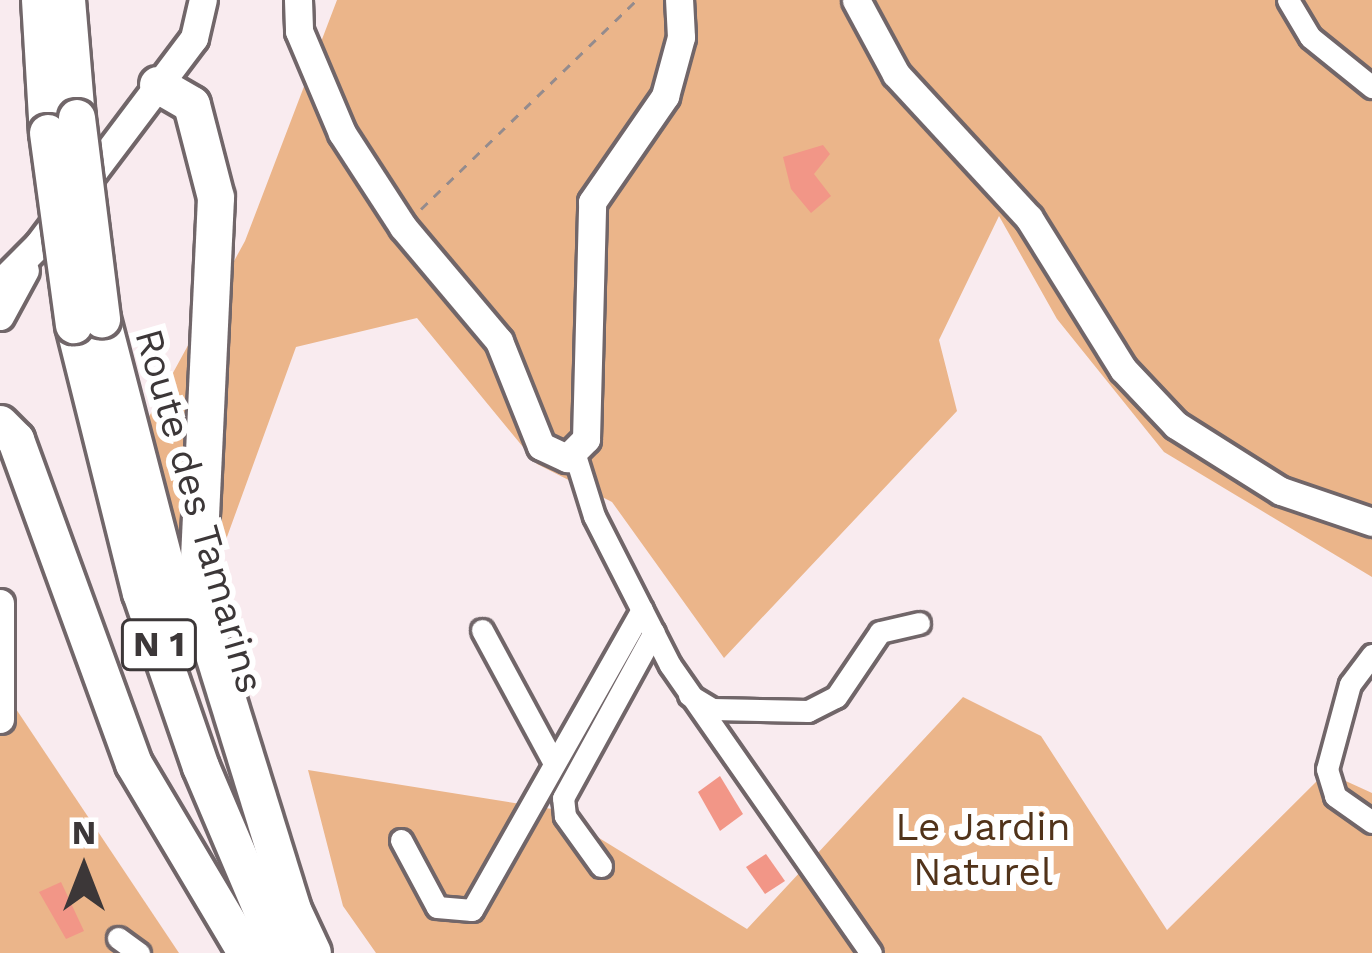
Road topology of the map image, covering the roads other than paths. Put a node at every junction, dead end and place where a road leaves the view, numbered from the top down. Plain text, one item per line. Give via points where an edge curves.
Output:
1 (40, 0) edge
2 (68, 0) edge
3 (189, 0) edge
4 (203, 0) edge
5 (298, 0) edge
6 (679, 0) edge
7 (856, 0) edge
8 (1288, 0) edge
9 (158, 85) junction
10 (1372, 87) edge
11 (63, 126) junction
12 (38, 245) junction
13 (0, 283) edge
14 (0, 316) edge
15 (88, 322) junction
16 (0, 424) edge
17 (574, 455) junction
18 (1372, 523) edge
19 (0, 603) edge
20 (642, 610) junction
21 (919, 623) dead end
22 (482, 630) dead end
23 (654, 632) junction
24 (1372, 656) edge
25 (688, 695) junction
26 (0, 719) edge
27 (554, 763) junction
28 (1372, 822) edge
29 (400, 840) dead end
30 (601, 866) dead end
31 (293, 911) junction
32 (118, 938) dead end
33 (139, 953) edge
34 (247, 953) edge
35 (280, 953) edge
36 (314, 953) edge
37 (871, 953) edge

1 - 11 highway, Route des Tamarins / N 1
2 - 11 highway, Route des Tamarins / N 1
3 - 9 main road
4 - 9 main road via 194,38
5 - 17 main road via 299,31 342,133 403,227 500,341 541,446 560,458
6 - 17 main road via 681,37 665,96 592,202 586,439
7 - 18 main road via 896,74 1029,218 1123,369 1176,425 1281,490
8 - 10 street via 1310,37
9 - 12 main road
9 - 31 highway via 192,105 216,198 197,600
11 - 15 highway, Route des Tamarins / N 1, bridge
12 - 13 main road
12 - 14 main road
15 - 31 highway, Route des Tamarins / N 1 via 245,808
15 - 35 highway, Route des Tamarins / N 1 via 141,593 201,767
16 - 34 highway via 25,461 134,764
17 - 20 street via 594,516
19 - 26 main road
20 - 23 street
20 - 27 street
21 - 25 street via 880,632 836,697 808,711 712,709
22 - 27 street
23 - 25 street
23 - 30 street via 562,798 565,816
24 - 28 street via 1350,684 1328,769 1335,796
25 - 37 street
27 - 29 street via 472,910 437,907
31 - 36 highway, Route des Tamarins / N 1
32 - 33 street

